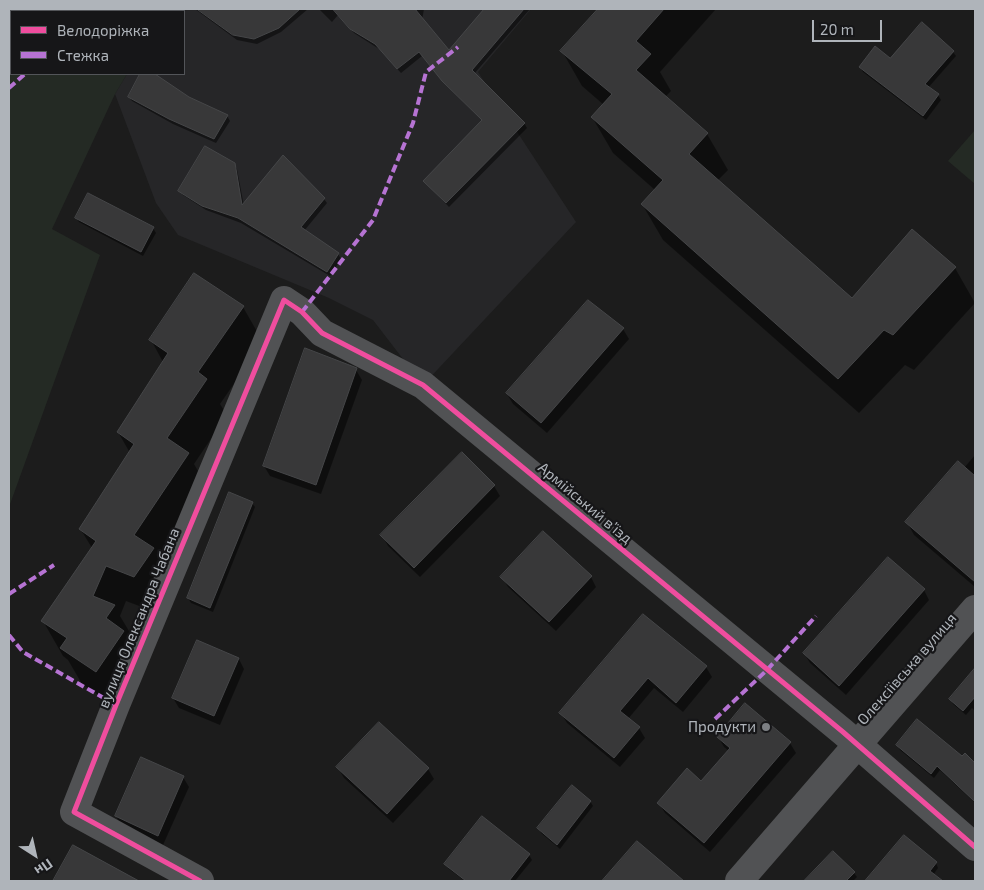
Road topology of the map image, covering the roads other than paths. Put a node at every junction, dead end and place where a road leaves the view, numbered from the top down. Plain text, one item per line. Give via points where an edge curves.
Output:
1 (284, 300) joint
2 (975, 609) edge
3 (857, 745) junction
4 (975, 847) edge
5 (200, 881) edge
6 (739, 881) edge

1 - 3 street, Армійський в’їзд via 302,312 322,333 423,385
1 - 5 street, вулиця Олександра Чабана via 74,812
2 - 3 street, Олексіївська вулиця
3 - 4 street, Армійський в’їзд
3 - 6 street, Олексіївська вулиця

